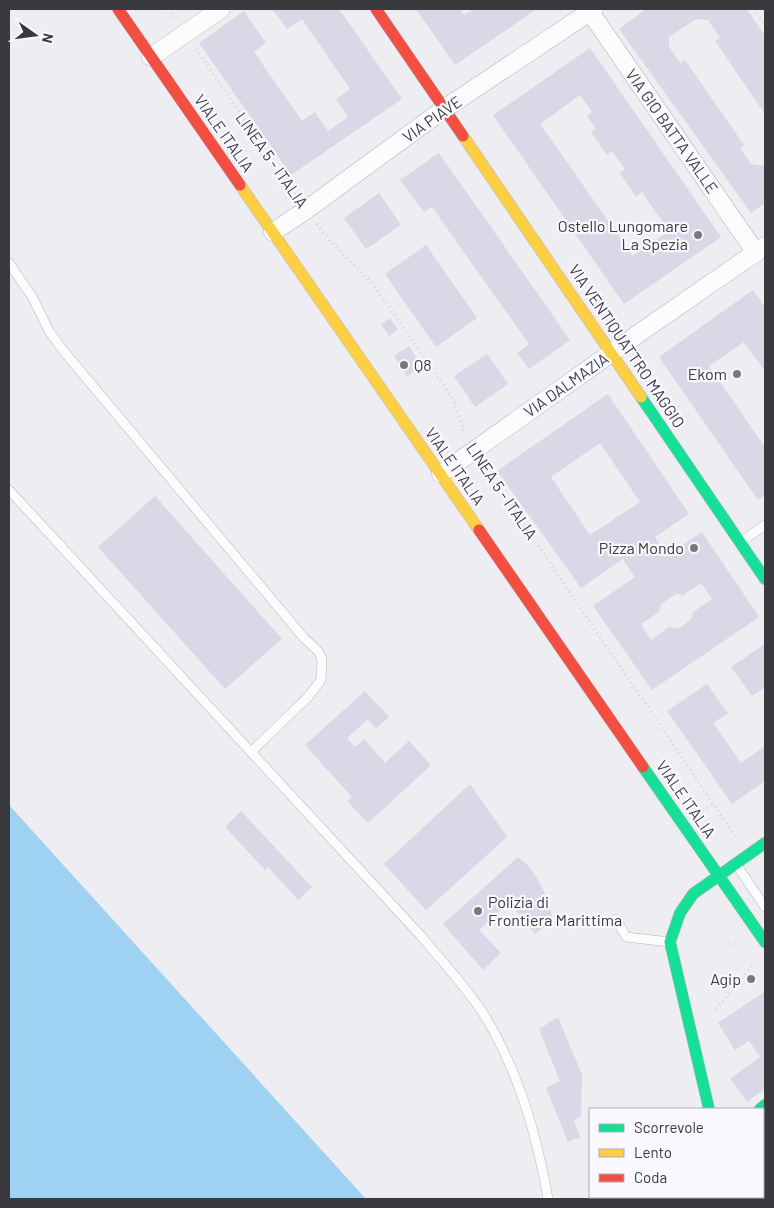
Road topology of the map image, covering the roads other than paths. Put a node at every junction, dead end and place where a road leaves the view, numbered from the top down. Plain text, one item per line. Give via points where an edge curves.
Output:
1 (118, 9) edge
2 (221, 9) edge
3 (376, 9) edge
4 (590, 10) edge
5 (151, 57) junction
6 (444, 109) junction
7 (273, 232) junction
8 (760, 250) edge
9 (9, 263) edge
10 (612, 353) junction
11 (441, 474) junction
12 (9, 490) edge
13 (765, 525) edge
14 (740, 542) junction
15 (765, 579) edge
16 (251, 752) junction
17 (765, 843) edge
18 (735, 864) junction
19 (720, 876) junction
20 (765, 907) edge
21 (616, 919) dead end
22 (670, 942) junction
23 (765, 942) edge
24 (709, 1108) edge
25 (548, 1199) edge

1 - 5 main road, VIALE ITALIA
2 - 5 street
3 - 6 main road, VIA VENTIQUATTRO MAGGIO
4 - 6 street, VIA PIAVE
4 - 8 street, VIA GIO BATTA VALLE
5 - 7 main road, VIALE ITALIA
6 - 7 street, VIA PIAVE
6 - 10 main road, VIA VENTIQUATTRO MAGGIO
7 - 11 main road, VIALE ITALIA
8 - 10 street, VIA DALMAZIA
9 - 16 lane via 66,354 319,652 321,680 308,697
10 - 11 street, VIA DALMAZIA
10 - 14 main road, VIA VENTIQUATTRO MAGGIO
11 - 19 main road, VIALE ITALIA
12 - 16 lane
13 - 14 lane
14 - 15 main road, VIA VENTIQUATTRO MAGGIO
16 - 25 lane via 421,936 483,1014 526,1106
17 - 18 main road
18 - 19 main road
18 - 20 lane
19 - 22 main road via 693,894 680,913
19 - 23 main road, VIALE ITALIA
21 - 22 lane via 626,937
22 - 24 main road

